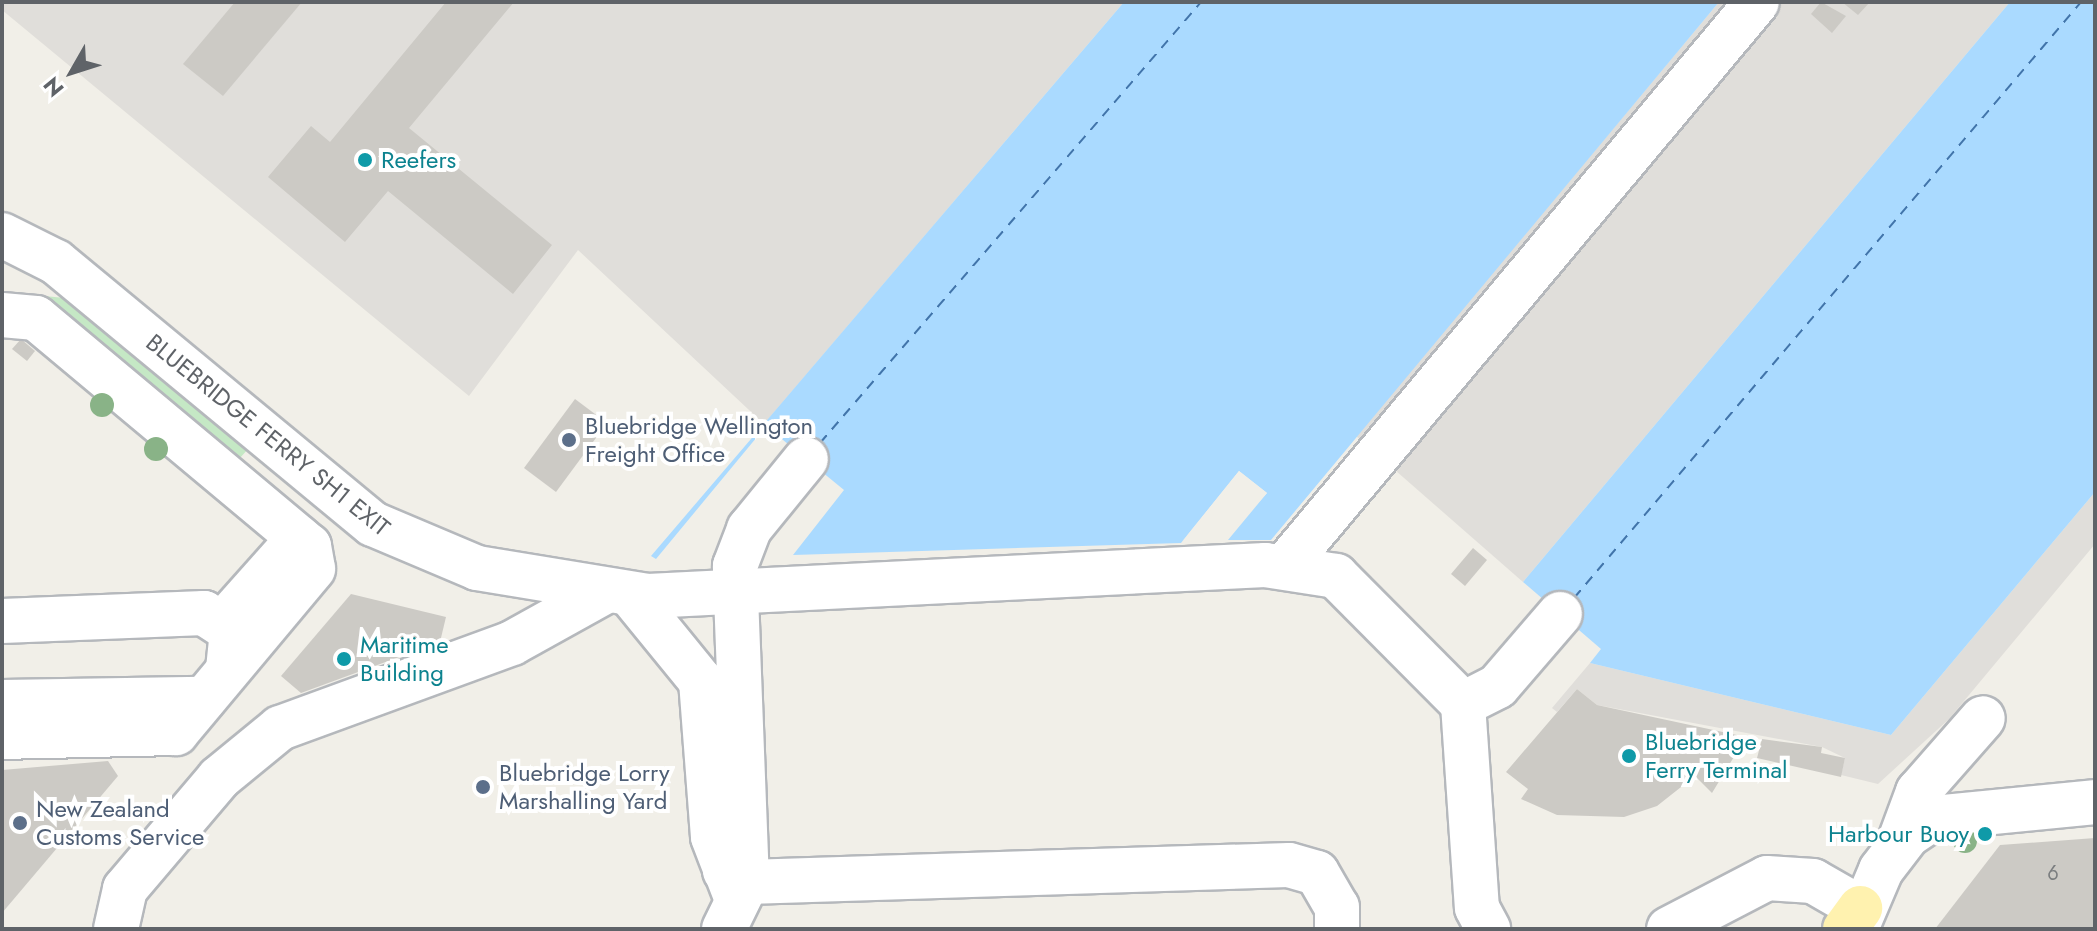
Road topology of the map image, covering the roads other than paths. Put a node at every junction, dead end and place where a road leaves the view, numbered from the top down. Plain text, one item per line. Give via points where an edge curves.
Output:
1 (1757, 2) edge
2 (2, 235) edge
3 (2, 315) edge
4 (806, 459) dead end
5 (306, 553) junction
6 (1285, 566) junction
7 (736, 586) junction
8 (618, 592) junction
9 (1560, 614) dead end
10 (2, 621) edge
11 (225, 621) junction
12 (216, 684) junction
13 (2, 702) edge
14 (1463, 704) junction
15 (1983, 718) dead end
16 (2, 737) edge
17 (2095, 802) edge
18 (1896, 852) junction
19 (734, 897) edge
20 (1854, 922) edge
21 (116, 929) edge
22 (1337, 929) edge
23 (1488, 929) edge
24 (1669, 929) edge

1 - 6 street
2 - 8 street, BLUEBRIDGE FERRY SH1 EXIT via 56,262 398,540 477,568
3 - 5 street via 36,318
4 - 7 street via 738,547
5 - 11 street
5 - 12 street
6 - 7 street, BLUEBRIDGE FERRY SH1 EXIT
6 - 14 street, BLUEBRIDGE FERRY SH1 EXIT via 1324,571 1348,584
7 - 8 street, BLUEBRIDGE FERRY SH1 EXIT via 685,595
7 - 19 street
8 - 19 street via 701,681 713,837
8 - 21 street via 512,643 280,728 219,778 125,889
9 - 14 street via 1498,686
10 - 11 street via 188,612
11 - 12 street via 234,645
12 - 13 street
12 - 16 street via 176,733
14 - 23 street via 1477,908
15 - 18 street via 1918,792
17 - 18 street via 1933,818
18 - 20 street
19 - 22 street via 1289,865 1317,873 1337,907
20 - 24 street via 1813,881 1767,878

